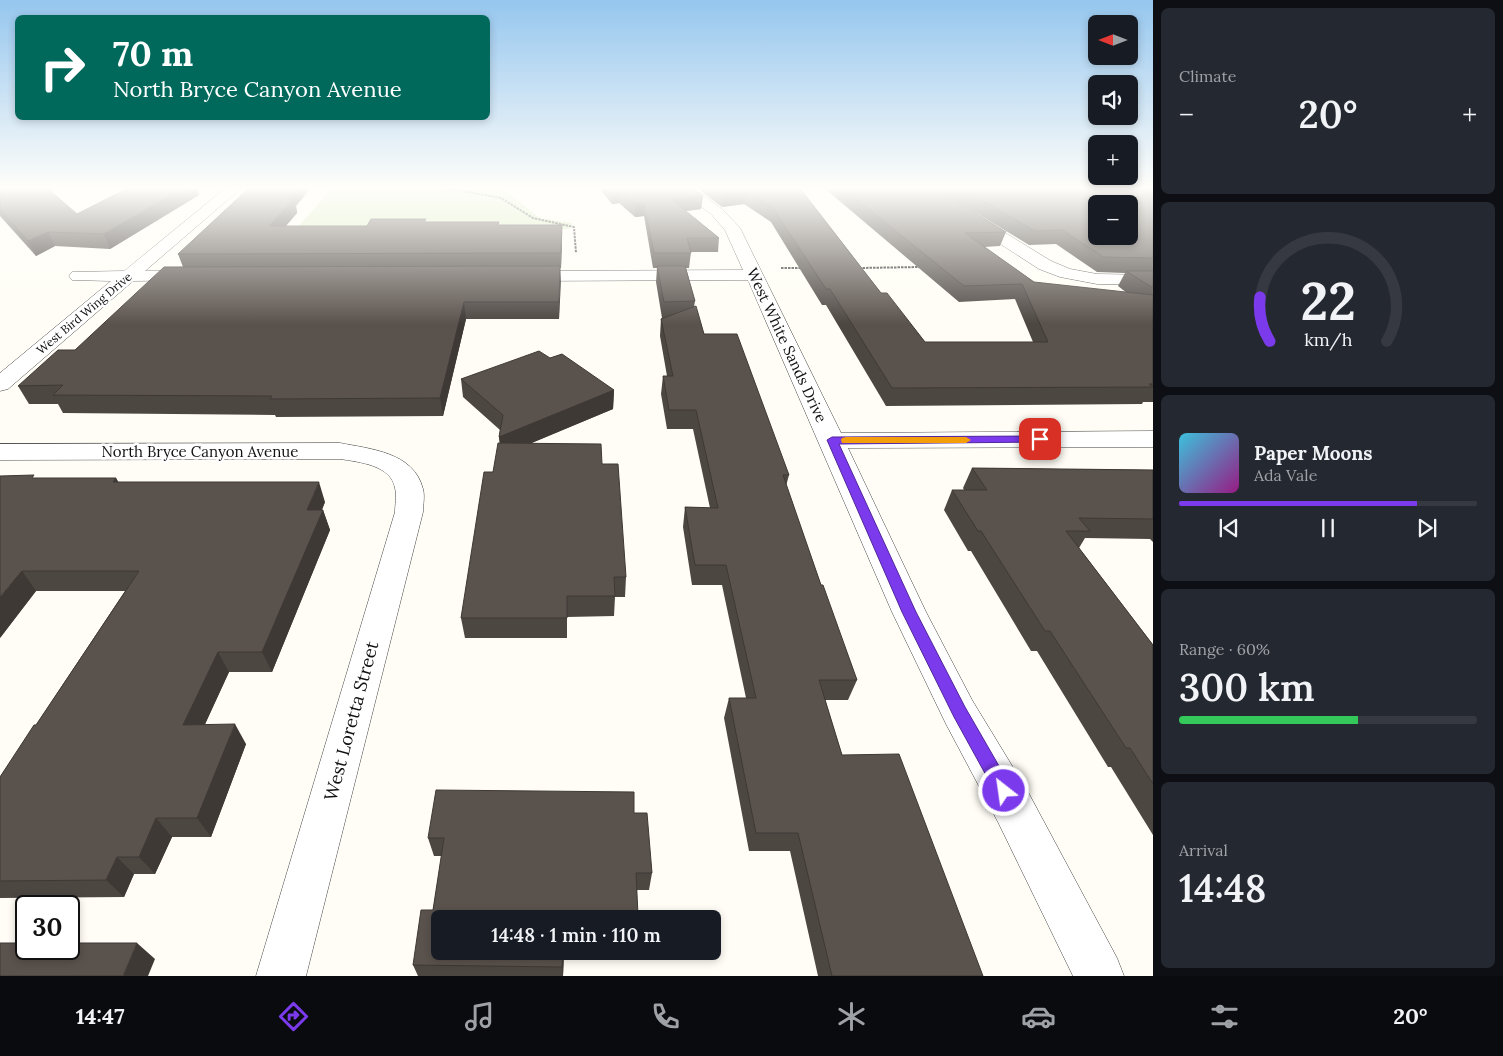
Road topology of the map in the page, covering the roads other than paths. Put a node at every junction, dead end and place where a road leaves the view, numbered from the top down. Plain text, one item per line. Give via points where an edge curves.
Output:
1 (180, 233) edge
2 (736, 233) edge
3 (994, 233) edge
4 (768, 272) junction
5 (78, 276) dead end
6 (128, 276) junction
7 (203, 276) edge
8 (507, 276) edge
9 (1153, 280) edge
10 (0, 384) edge
11 (1153, 439) edge
12 (832, 440) junction
13 (0, 452) edge
14 (398, 468) joint
15 (281, 976) edge
16 (1099, 976) edge

1 - 6 street, West Bird Wing Drive
2 - 4 street, West White Sands Drive
3 - 9 street via 1045,265 1066,272 1097,279
4 - 8 street
4 - 12 street, West White Sands Drive
5 - 6 street
6 - 7 street
6 - 10 street, West Bird Wing Drive
11 - 12 street
12 - 16 street, West White Sands Drive via 913,621 959,712 1013,806
13 - 14 street, North Bryce Canyon Avenue via 340,451 372,457
14 - 15 street, West Loretta Street via 409,488 409,512

